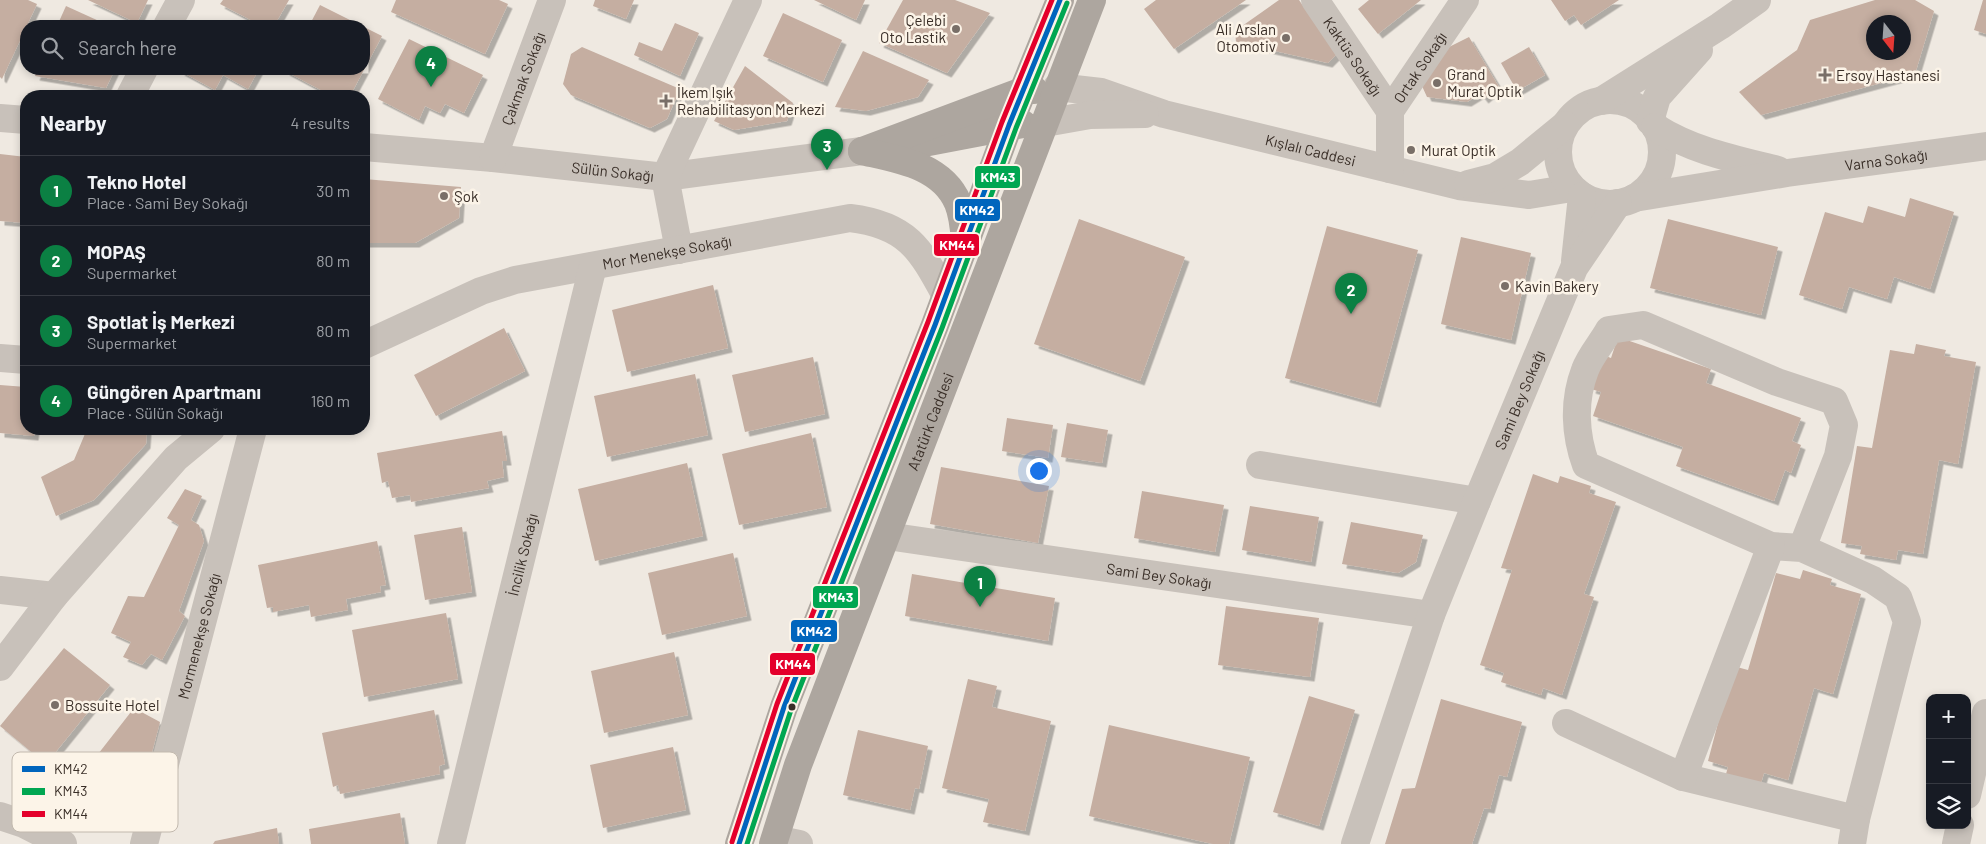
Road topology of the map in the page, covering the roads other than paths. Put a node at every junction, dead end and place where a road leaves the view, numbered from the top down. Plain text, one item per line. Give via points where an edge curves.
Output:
1 (181, 0) edge
2 (552, 0) edge
3 (748, 0) edge
4 (1060, 0) edge
5 (1092, 0) edge
6 (1315, 0) edge
7 (1465, 0) edge
8 (1757, 0) edge
9 (170, 20) edge
10 (1720, 26) junction
11 (141, 75) edge
12 (1058, 87) junction
13 (133, 90) edge
14 (1025, 90) junction
15 (1601, 101) junction
16 (1390, 111) junction
17 (1164, 114) junction
18 (0, 118) edge
19 (20, 120) edge
20 (1045, 123) junction
21 (1652, 124) junction
22 (1565, 125) junction
23 (1009, 126) junction
24 (1986, 146) edge
25 (370, 148) edge
26 (862, 151) junction
27 (493, 158) junction
28 (1390, 169) junction
29 (1787, 172) junction
30 (665, 177) junction
31 (1459, 186) junction
32 (1577, 192) junction
33 (1626, 201) junction
34 (966, 242) junction
35 (679, 250) junction
36 (593, 266) junction
37 (1574, 268) junction
38 (946, 296) junction
39 (370, 342) edge
40 (0, 358) edge
41 (20, 360) edge
42 (204, 435) edge
43 (252, 435) edge
44 (1260, 465) dead end
45 (1477, 501) junction
46 (887, 536) junction
47 (1771, 546) junction
48 (1802, 548) junction
49 (0, 590) edge
50 (54, 596) junction
51 (1431, 615) junction
52 (0, 667) edge
53 (1986, 713) edge
54 (1566, 723) dead end
55 (168, 752) edge
56 (1683, 777) junction
57 (1970, 784) edge
58 (0, 816) edge
59 (12, 820) edge
60 (1959, 829) edge
61 (1854, 831) edge
62 (40, 832) edge
63 (782, 842) edge
64 (63, 844) edge
65 (451, 844) edge
66 (738, 844) edge
67 (1355, 844) edge
68 (1956, 844) edge

1 - 9 street
2 - 27 street, Çakmak Sokağı
3 - 30 street
4 - 14 main road, Atatürk Caddesi
5 - 12 main road, Atatürk Caddesi
6 - 16 street, Kaktüs Sokağı
7 - 16 street, Ortak Sokağı
8 - 10 street
10 - 15 street
10 - 21 street via 1658,97 1651,110
11 - 13 street
12 - 14 main road
12 - 17 street, Kışlalı Caddesi via 1100,92
12 - 20 main road, Atatürk Caddesi
14 - 23 main road, Atatürk Caddesi
14 - 26 main road
15 - 21 street via 1627,102 1638,108
15 - 22 street via 1574,113
16 - 28 street, Ortak Sokağı
17 - 20 street, Kışlalı Caddesi via 1090,115
17 - 28 street, Kışlalı Caddesi
18 - 19 street
20 - 23 main road
20 - 46 main road, Atatürk Caddesi
21 - 29 street via 1674,139 1702,151
21 - 33 street via 1662,142 1657,175 1648,188
22 - 31 street via 1520,162 1495,177
22 - 32 street via 1558,153 1561,171
23 - 26 main road via 955,138
23 - 34 main road, Atatürk Caddesi
24 - 29 street, Varna Sokağı
25 - 27 street, Sülün Sokağı
26 - 30 street, Sülün Sokağı
26 - 34 main road via 915,164 942,182 958,203
27 - 30 street, Sülün Sokağı
28 - 31 street, Kışlalı Caddesi
29 - 33 street, Varna Sokağı
30 - 35 street
31 - 32 street, Kışlalı Caddesi via 1529,195
32 - 33 street via 1593,201
32 - 37 street
33 - 37 street
34 - 38 main road, Atatürk Caddesi
35 - 36 street, Mor Menekşe Sokağı
35 - 38 street, Mor Menekşe Sokağı via 850,218 872,220 892,228 920,250
36 - 39 street, Mor Menekşe Sokağı via 550,271 498,284
36 - 65 street, İncilik Sokağı
37 - 45 street, Sami Bey Sokağı
38 - 66 main road, Atatürk Caddesi via 784,707
40 - 41 street
42 - 50 street via 176,458
43 - 55 street, Mormenekşe Sokağı
44 - 45 street
45 - 51 street, Sami Bey Sokağı
46 - 51 street, Sami Bey Sokağı
46 - 63 main road, Atatürk Caddesi via 798,765
47 - 48 street
47 - 48 street via 1586,465 1578,444 1576,415 1585,370 1610,330 1643,325 1777,382 1834,401 1844,425 1838,456
47 - 56 street
48 - 61 street via 1873,580 1898,597 1908,622
49 - 50 street
50 - 52 street
51 - 67 street, Sami Bey Sokağı
53 - 57 street
54 - 56 street
56 - 61 street
58 - 59 street
60 - 68 street
62 - 64 street

